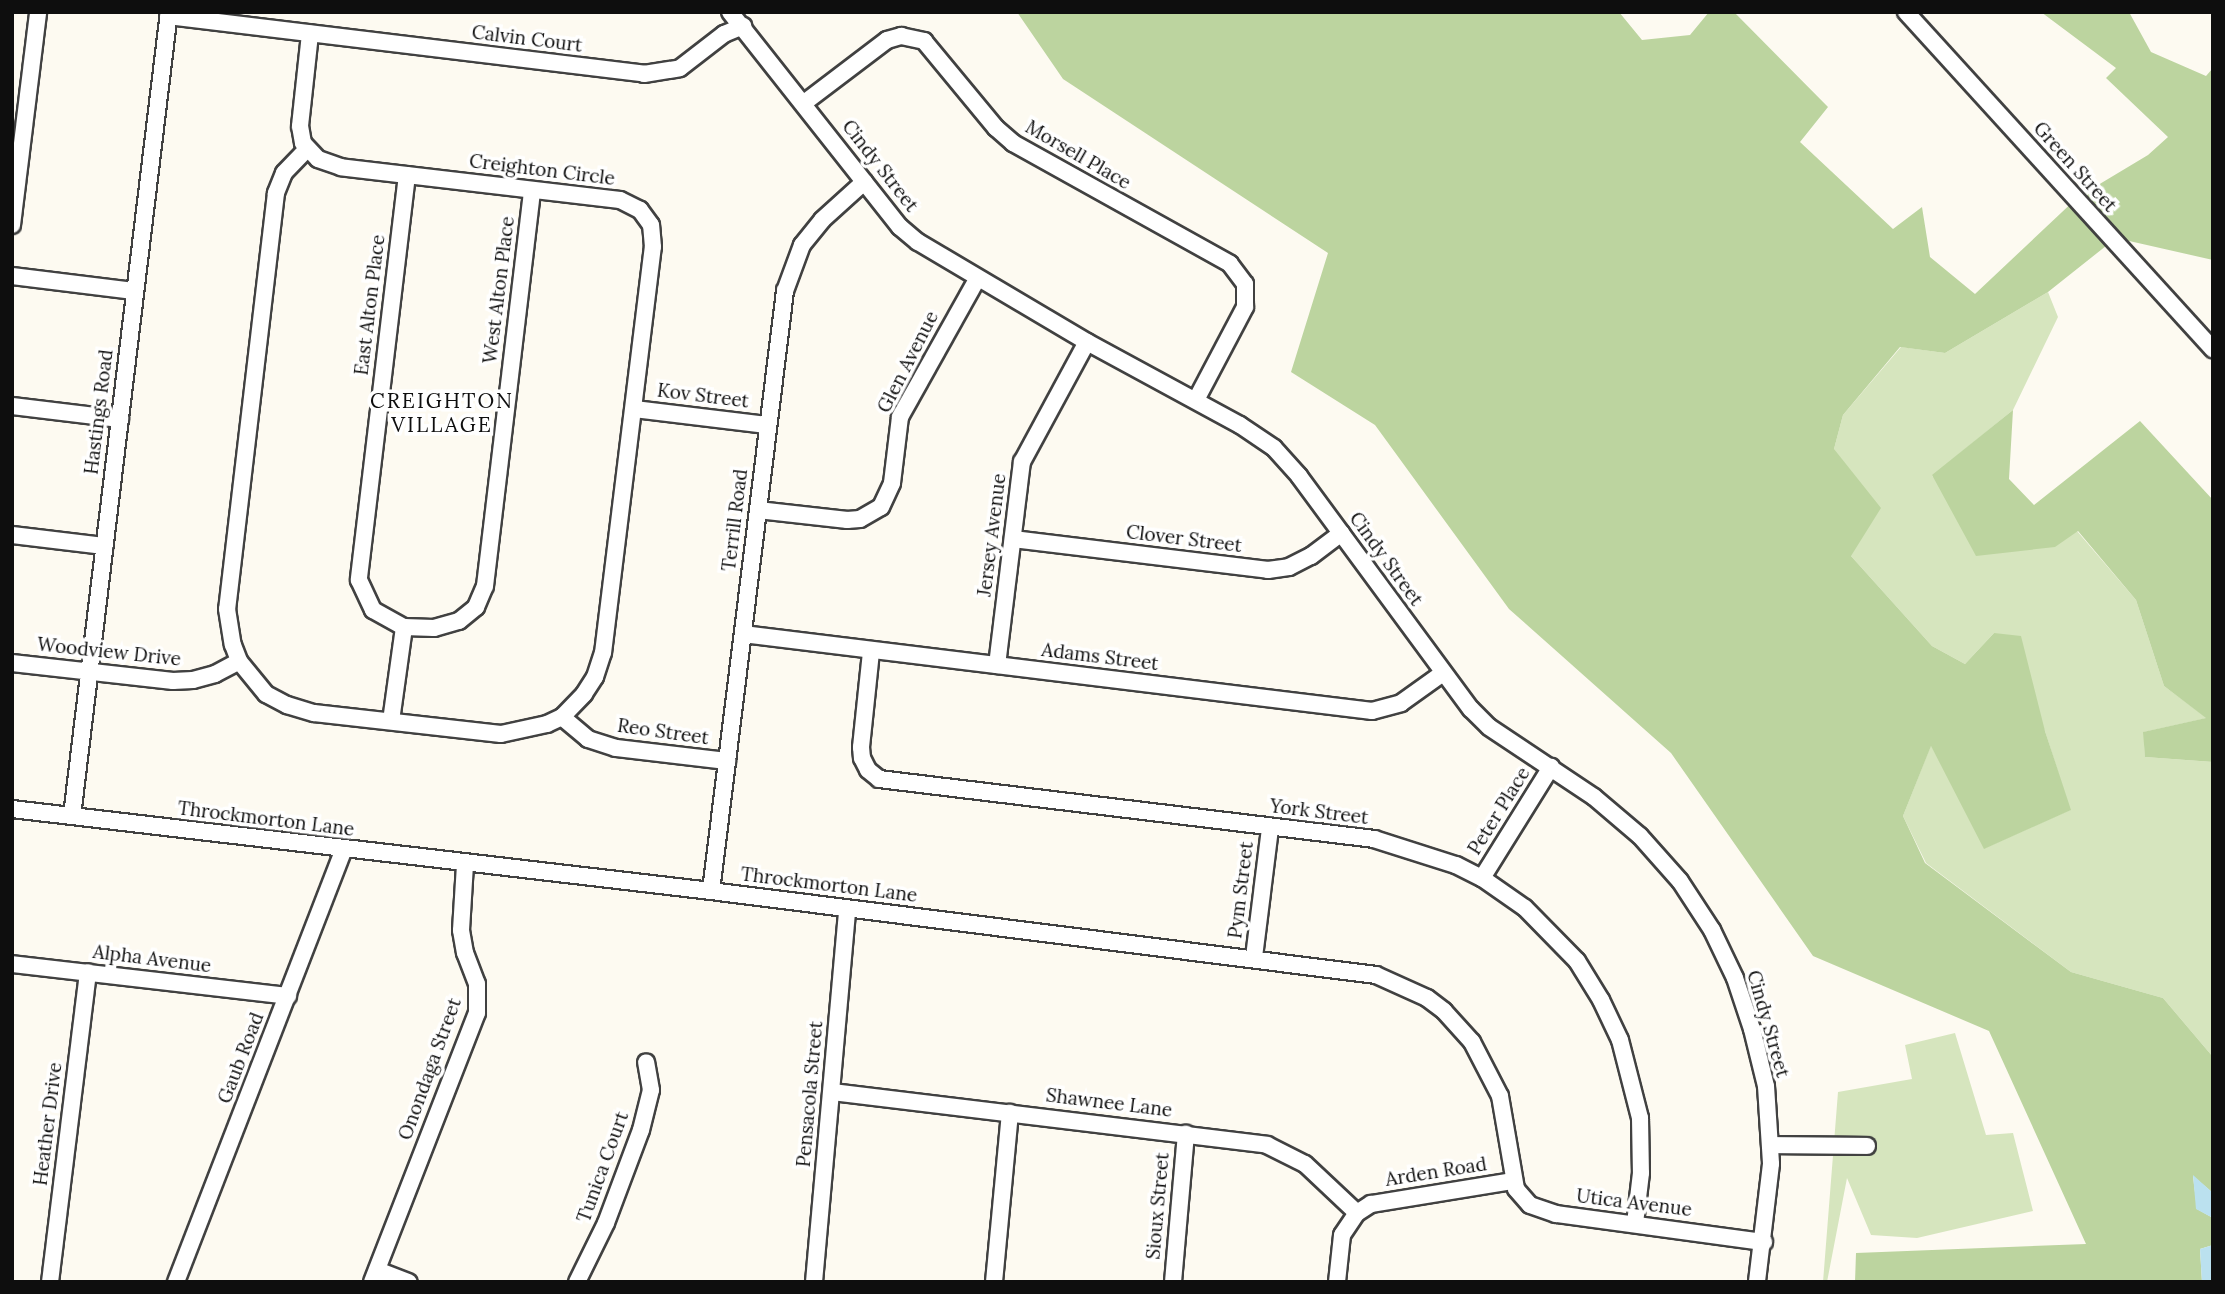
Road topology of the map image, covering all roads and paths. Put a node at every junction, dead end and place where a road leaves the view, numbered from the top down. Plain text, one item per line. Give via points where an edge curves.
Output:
1 (38, 12) edge
2 (730, 12) edge
3 (1906, 12) edge
4 (168, 14) edge
5 (743, 26) junction
6 (310, 34) junction
7 (804, 103) junction
8 (307, 149) junction
9 (407, 175) junction
10 (864, 182) junction
11 (532, 191) junction
12 (12, 225) edge
13 (12, 276) edge
14 (976, 279) junction
15 (134, 291) junction
16 (1087, 342) junction
17 (2213, 349) edge
18 (1196, 400) junction
19 (12, 406) edge
20 (634, 409) junction
21 (120, 419) junction
22 (767, 425) junction
23 (758, 510) junction
24 (1340, 533) junction
25 (12, 535) edge
26 (1013, 539) junction
27 (104, 546) junction
28 (404, 627) junction
29 (743, 634) junction
30 (871, 652) junction
31 (239, 662) junction
32 (12, 663) edge
33 (997, 665) junction
34 (89, 672) junction
35 (1443, 673) junction
36 (562, 717) junction
37 (391, 721) junction
38 (727, 761) junction
39 (1551, 767) junction
40 (12, 809) edge
41 (72, 816) junction
42 (1270, 828) junction
43 (344, 849) junction
44 (465, 864) junction
45 (1482, 877) junction
46 (711, 891) junction
47 (847, 910) junction
48 (1254, 957) junction
49 (12, 964) edge
50 (88, 972) junction
51 (288, 996) junction
52 (646, 1062) dead end
53 (832, 1093) junction
54 (1010, 1113) junction
55 (1186, 1134) junction
56 (1771, 1145) junction
57 (1867, 1146) dead end
58 (1513, 1181) junction
59 (1357, 1213) junction
60 (1635, 1223) junction
61 (1763, 1242) junction
62 (375, 1276) edge
63 (50, 1282) edge
64 (176, 1282) edge
65 (409, 1282) edge
66 (577, 1282) edge
67 (814, 1282) edge
68 (994, 1282) edge
69 (1173, 1282) edge
70 (1337, 1282) edge
71 (1757, 1282) edge

1 - 12 street
2 - 5 street, Cindy Street
3 - 17 street, Green Street
4 - 6 street, Calvin Court
4 - 15 street, Hastings Road
5 - 6 street, Calvin Court via 724,34 680,68 655,74
5 - 7 street, Cindy Street
6 - 8 street via 300,126
7 - 10 street, Cindy Street
7 - 18 street, Morsell Place via 887,40 901,36 924,41 1013,143 1230,264 1245,284 1245,307
8 - 9 street, Creighton Circle via 332,166
8 - 31 street, Creighton Circle via 284,173 276,193 227,610
9 - 11 street, Creighton Circle
9 - 28 street, East Alton Place via 359,580 373,610
10 - 14 street, Cindy Street via 900,227
10 - 22 street, Terrill Road via 822,219 802,245 792,270 779,319
11 - 20 street, Creighton Circle via 629,202 650,225 653,247
11 - 28 street, West Alton Place via 485,586 476,607 459,621 434,628
13 - 15 street
14 - 16 street, Cindy Street
14 - 23 street, Glen Avenue via 900,417 892,483 881,507 860,519 847,520
15 - 21 street, Hastings Road
16 - 18 street, Cindy Street
16 - 26 street, Jersey Avenue via 1025,454
18 - 24 street, Cindy Street via 1274,448
19 - 21 street
20 - 22 street, Kov Street
20 - 36 street, Creighton Circle via 603,653 590,685
21 - 27 street, Hastings Road
22 - 23 street, Terrill Road
23 - 29 street, Terrill Road
24 - 26 street, Clover Street via 1311,556 1289,567 1268,570
24 - 35 street, Cindy Street
25 - 27 street
26 - 33 street, Jersey Avenue
27 - 34 street, Hastings Road
28 - 37 street
29 - 30 street, Adams Street
29 - 38 street, Terrill Road
30 - 33 street, Adams Street
30 - 42 street, York Street via 861,747 868,770 879,779
31 - 34 street, Woodview Drive via 193,680
31 - 37 street, Creighton Circle via 266,694 287,705 314,713
32 - 34 street, Woodview Drive
33 - 35 street, Adams Street via 1372,711 1401,703
34 - 41 street, Hastings Road
35 - 39 street, Cindy Street via 1489,727
36 - 37 street, Creighton Circle via 531,730 500,734
36 - 38 street, Reo Street via 588,740 616,748
38 - 46 street, Terrill Road
39 - 45 street, Peter Place
39 - 56 street, Cindy Street via 1640,836 1680,881 1712,930 1755,1037 1766,1086
40 - 41 street, Throckmorton Lane
41 - 43 street, Throckmorton Lane
42 - 45 street, York Street via 1395,844
42 - 48 street, Pym Street
43 - 44 street, Throckmorton Lane
43 - 51 street, Gaub Road
44 - 46 street, Throckmorton Lane
44 - 62 street, Onondaga Street via 461,930 477,984 477,1013
45 - 60 street, York Street via 1525,908 1577,961 1620,1040 1640,1118 1641,1173
46 - 47 street, Throckmorton Lane
47 - 48 street, Throckmorton Lane
47 - 53 street, Pensacola Street
48 - 58 street, Throckmorton Lane via 1376,975 1444,1011 1472,1042 1493,1077 1506,1123
49 - 50 street, Alpha Avenue
50 - 51 street, Alpha Avenue
50 - 63 street, Heather Drive
51 - 64 street, Gaub Road
52 - 66 street, Tunica Court via 651,1090 641,1130 602,1233
53 - 54 street, Shawnee Lane
53 - 67 street, Pensacola Street
54 - 55 street, Shawnee Lane
54 - 68 street
55 - 59 street, Shawnee Lane via 1268,1145 1286,1153 1305,1164
55 - 69 street, Sioux Street
56 - 57 street
56 - 61 street, Cindy Street
58 - 59 street, Arden Road via 1371,1204
58 - 60 street, Utica Avenue via 1522,1198 1545,1211
59 - 70 street via 1342,1236
60 - 61 street, Utica Avenue
61 - 71 street, Cindy Street
62 - 65 street

